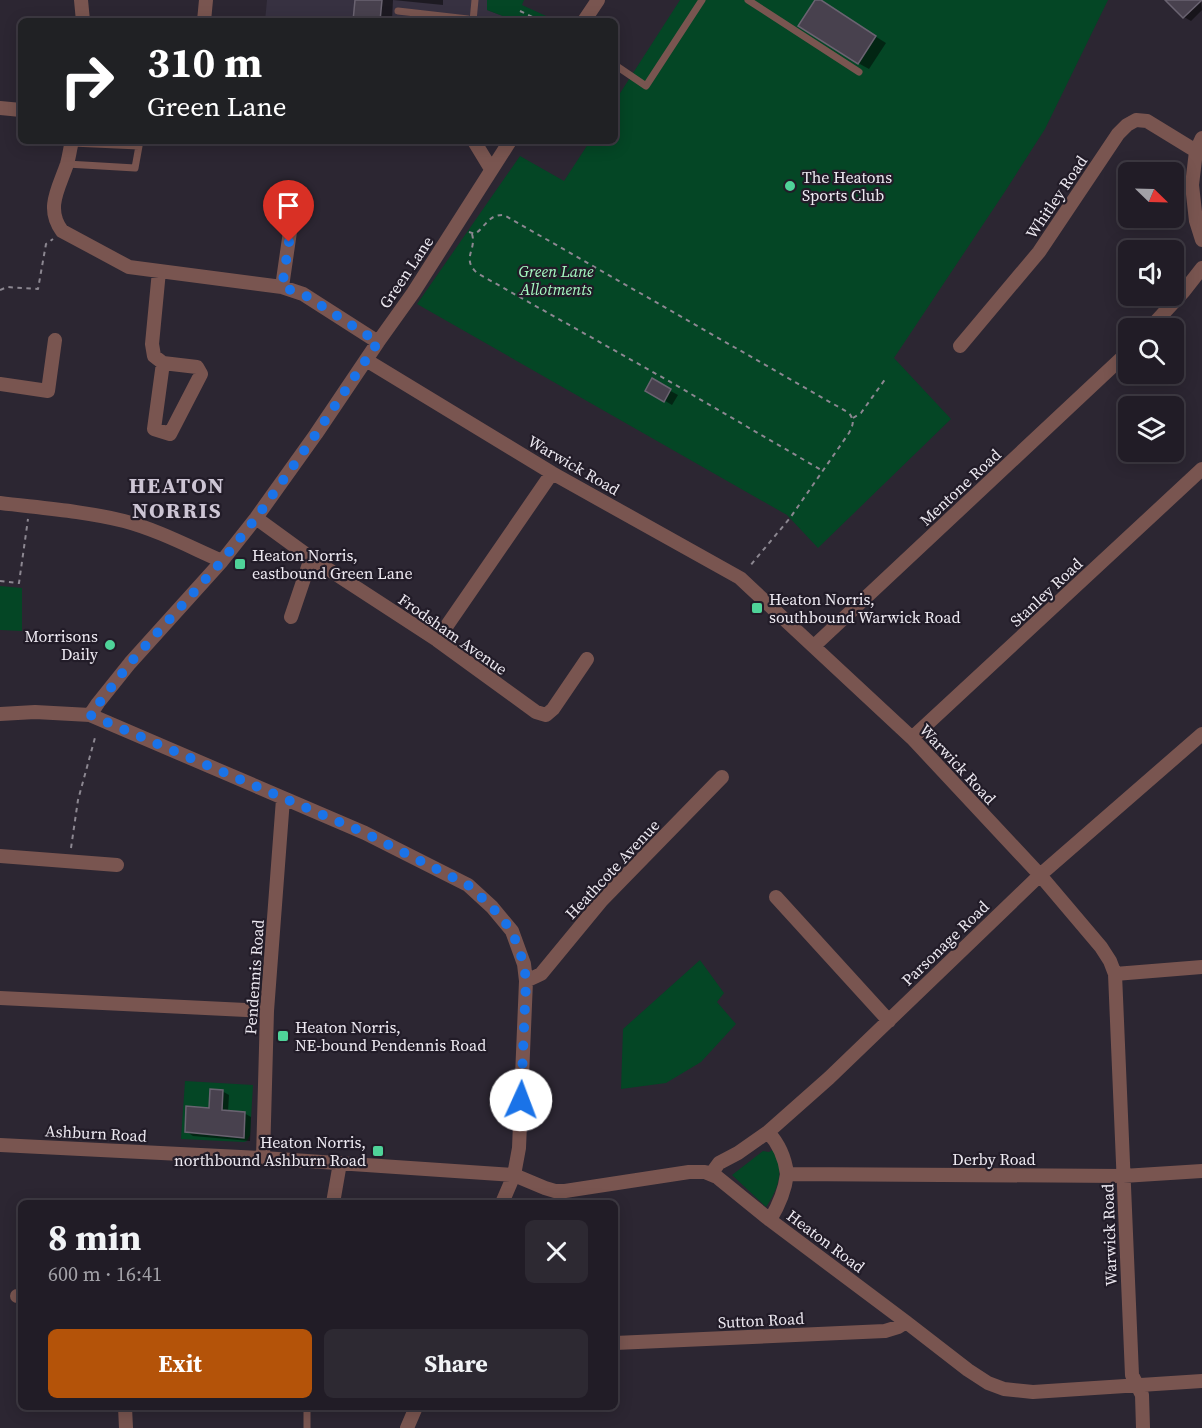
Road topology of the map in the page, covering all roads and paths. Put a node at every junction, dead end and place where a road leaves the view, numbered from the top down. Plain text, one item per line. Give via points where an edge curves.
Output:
1 (81, 0) edge
2 (206, 0) edge
3 (475, 0) edge
4 (598, 0) edge
5 (702, 0) edge
6 (748, 0) edge
7 (398, 11) dead end
8 (520, 11) dead end
9 (83, 18) edge
10 (204, 18) edge
11 (424, 18) edge
12 (473, 18) edge
13 (535, 18) edge
14 (586, 18) edge
15 (618, 67) edge
16 (859, 72) dead end
17 (0, 108) edge
18 (18, 110) edge
19 (1202, 138) edge
20 (72, 144) edge
21 (106, 144) edge
22 (476, 144) edge
23 (508, 144) edge
24 (1196, 151) junction
25 (67, 164) junction
26 (491, 169) junction
27 (295, 197) dead end
28 (457, 224) junction
29 (62, 231) junction
30 (471, 234) junction
31 (1202, 240) edge
32 (1202, 267) edge
33 (159, 271) junction
34 (282, 287) junction
35 (0, 290) edge
36 (1159, 318) edge
37 (56, 340) dead end
38 (378, 342) junction
39 (960, 346) dead end
40 (366, 360) junction
41 (1118, 361) edge
42 (163, 363) junction
43 (886, 378) dead end
44 (0, 384) edge
45 (853, 418) junction
46 (1202, 470) edge
47 (823, 471) junction
48 (552, 473) junction
49 (0, 503) edge
50 (30, 507) junction
51 (256, 518) junction
52 (311, 558) junction
53 (222, 561) junction
54 (740, 578) junction
55 (0, 581) edge
56 (291, 617) dead end
57 (437, 640) junction
58 (814, 646) junction
59 (586, 659) dead end
60 (0, 714) edge
61 (95, 717) junction
62 (1202, 734) edge
63 (912, 738) junction
64 (722, 777) dead end
65 (283, 799) junction
66 (0, 856) edge
67 (70, 861) junction
68 (117, 865) dead end
69 (1040, 875) junction
70 (776, 897) dead end
71 (1202, 968) edge
72 (1115, 974) junction
73 (526, 981) junction
74 (0, 998) edge
75 (267, 1011) junction
76 (889, 1021) junction
77 (768, 1132) junction
78 (0, 1144) edge
79 (263, 1158) junction
80 (340, 1163) junction
81 (1202, 1171) edge
82 (711, 1174) junction
83 (787, 1174) junction
84 (513, 1175) junction
85 (1124, 1176) junction
86 (334, 1200) edge
87 (503, 1200) edge
88 (770, 1220) junction
89 (906, 1322) junction
90 (618, 1343) edge
91 (1202, 1381) edge
92 (1139, 1390) junction
93 (125, 1410) edge
94 (415, 1410) edge
95 (307, 1411) dead end
96 (126, 1428) edge
97 (307, 1428) edge
98 (407, 1428) edge
99 (1143, 1428) edge

1 - 9 street
2 - 10 street
3 - 12 lane
4 - 14 street
5 - 15 lane via 646,86
6 - 16 lane
7 - 11 lane
8 - 13 path
17 - 18 street
19 - 24 street
20 - 25 street
21 - 25 lane via 139,146 135,168
22 - 26 street
23 - 26 street, Green Lane
24 - 31 street via 1192,185
24 - 39 street, Whitley Road via 1135,113 1039,252
25 - 29 street via 55,197 55,222
26 - 28 street, Green Lane
27 - 34 street
28 - 30 path
28 - 38 street, Green Lane
29 - 33 street via 129,267
29 - 35 path via 46,244 38,289
30 - 45 path via 495,215 504,215
30 - 47 path via 474,241 469,258 477,273
32 - 36 street
33 - 34 street
33 - 42 street via 152,344 154,356
34 - 38 street via 303,294
37 - 44 street via 48,392
38 - 40 street, Green Lane
40 - 48 street, Warwick Road
40 - 51 street, Green Lane
41 - 58 street, Mentone Road
42 - 42 street via 197,367 201,374 170,434 154,429
43 - 45 path via 861,414
45 - 47 path via 849,433
46 - 63 street, Stanley Road
47 - 54 path
48 - 54 street, Warwick Road
48 - 57 street
49 - 50 street
50 - 53 street via 124,521 164,534
50 - 55 path via 19,583
51 - 52 street, Frodsham Avenue
51 - 53 street, Green Lane
52 - 56 street
52 - 57 street, Frodsham Avenue
53 - 61 street, Green Lane via 130,663
54 - 58 street, Warwick Road
57 - 59 street, Frodsham Avenue via 536,712 546,715
58 - 63 street, Warwick Road
60 - 61 street via 35,712
61 - 65 street
61 - 67 path
62 - 69 street, Parsonage Road
63 - 69 street, Warwick Road
64 - 73 street, Heathcote Avenue via 602,900 542,974
65 - 73 street via 365,833 468,885 512,931
65 - 75 street, Pendennis Road
66 - 67 street
67 - 68 street
69 - 72 street, Warwick Road via 1101,947
69 - 76 street, Parsonage Road
70 - 76 street
71 - 72 street
72 - 85 street, Warwick Road
73 - 84 street via 519,1148
74 - 75 street
75 - 79 street, Pendennis Road
76 - 77 street, Parsonage Road
77 - 82 street, Parsonage Road via 719,1163
77 - 83 street via 777,1142
78 - 79 street, Ashburn Road
79 - 80 street, Ashburn Road
80 - 84 street, Ashburn Road
80 - 86 street
81 - 85 street, Derby Road
82 - 84 street via 689,1172 565,1191 545,1188
82 - 88 street, Heaton Road
83 - 85 street, Derby Road
83 - 88 street via 781,1199
84 - 87 street
85 - 92 street, Warwick Road via 1132,1375
88 - 89 street, Heaton Road
89 - 90 street, Sutton Road via 885,1331
89 - 92 street, Heaton Road via 968,1370 1004,1389
91 - 92 street, Heaton Road
92 - 99 street, Warwick Road
93 - 96 street
94 - 98 street
95 - 97 lane

